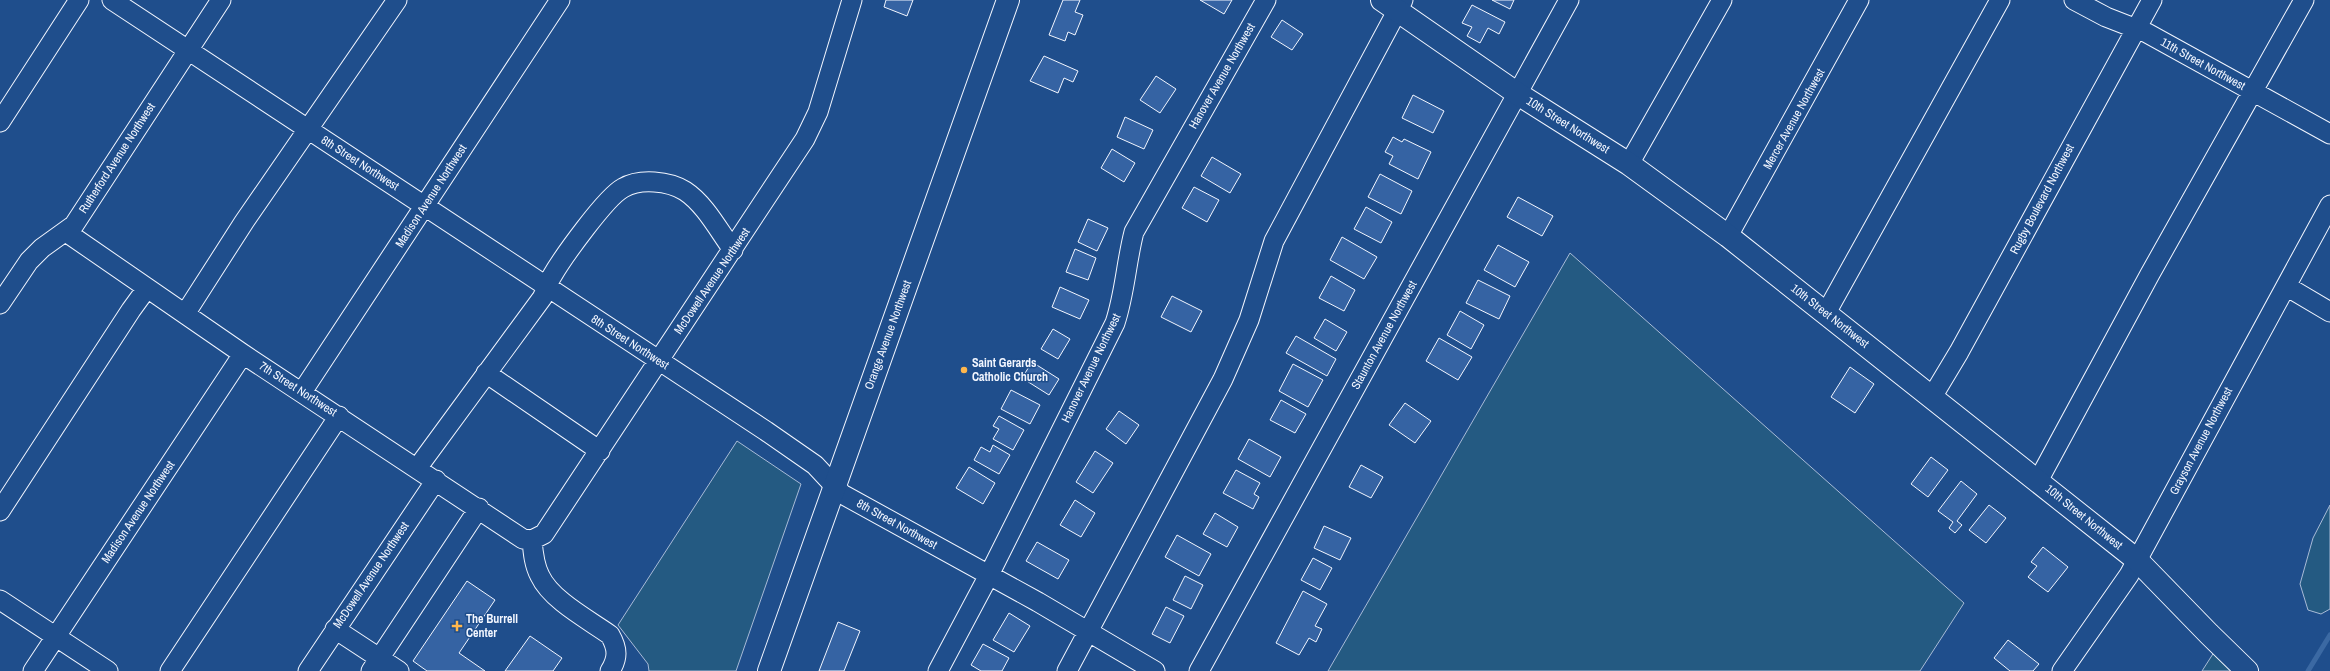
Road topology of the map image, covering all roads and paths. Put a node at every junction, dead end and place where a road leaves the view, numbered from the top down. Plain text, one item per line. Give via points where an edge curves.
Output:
1 (79, 0) edge
2 (112, 0) edge
3 (221, 0) edge
4 (397, 0) edge
5 (560, 0) edge
6 (852, 0) edge
7 (1008, 0) edge
8 (1266, 0) edge
9 (1569, 0) edge
10 (1722, 0) edge
11 (1859, 0) edge
12 (2000, 0) edge
13 (2074, 0) edge
14 (2152, 0) edge
15 (2304, 0) edge
16 (1394, 4) edge
17 (2136, 29) junction
18 (188, 50) junction
19 (2252, 91) junction
20 (1518, 94) junction
21 (0, 122) edge
22 (308, 129) junction
23 (2330, 134) edge
24 (1629, 164) junction
25 (424, 205) junction
26 (2330, 205) edge
27 (66, 232) junction
28 (1728, 236) junction
29 (732, 250) junction
30 (2286, 286) junction
31 (548, 287) junction
32 (147, 288) junction
33 (0, 304) edge
34 (2330, 312) edge
35 (1826, 313) junction
36 (185, 314) junction
37 (244, 354) junction
38 (659, 360) junction
39 (486, 373) junction
40 (302, 392) junction
41 (1932, 397) junction
42 (339, 416) junction
43 (600, 451) junction
44 (418, 468) junction
45 (436, 480) junction
46 (2038, 481) junction
47 (834, 487) junction
48 (478, 508) junction
49 (0, 511) edge
50 (532, 540) junction
51 (2137, 560) junction
52 (989, 575) junction
53 (0, 600) edge
54 (335, 629) junction
55 (1089, 633) junction
56 (55, 637) junction
57 (375, 665) edge
58 (33, 671) edge
59 (108, 671) edge
60 (170, 671) edge
61 (308, 671) edge
62 (398, 671) edge
63 (610, 671) edge
64 (769, 671) edge
65 (938, 671) edge
66 (1067, 671) edge
67 (1154, 671) edge
68 (1199, 671) edge
69 (2062, 671) edge
70 (2247, 671) edge

1 - 21 street
2 - 18 street, 8th Street Northwest
3 - 18 street, Rutherford Avenue Northwest
4 - 22 street
5 - 25 street, Madison Avenue Northwest
6 - 29 street, McDowell Avenue Northwest via 818,112 805,139
7 - 47 main road, Orange Avenue Northwest
8 - 52 street, Hanover Avenue Northwest via 1134,232 1123,298 1115,323
9 - 20 street, Staunton Avenue Northwest
10 - 24 street
11 - 28 street, Mercer Avenue Northwest
12 - 35 street
13 - 17 street, 11th Street Northwest
14 - 17 street, Rugby Boulevard Northwest
15 - 19 street
16 - 20 main road, 10th Street Northwest
16 - 55 street via 1274,241 1250,320 1223,379
17 - 19 street, 11th Street Northwest
17 - 41 street, Rugby Boulevard Northwest
18 - 22 street, 8th Street Northwest
18 - 27 street, Rutherford Avenue Northwest via 74,225
19 - 23 street, 11th Street Northwest
19 - 46 street
20 - 24 main road, 10th Street Northwest
20 - 68 street, Staunton Avenue Northwest
22 - 25 street, 8th Street Northwest
22 - 36 street
24 - 28 main road, 10th Street Northwest
25 - 31 street, 8th Street Northwest
25 - 40 street, Madison Avenue Northwest
26 - 30 street, Grayson Avenue Northwest
27 - 32 street, 7th Street Northwest
27 - 33 street, Rutherford Avenue Northwest via 42,248 29,261
28 - 35 main road, 10th Street Northwest
29 - 31 street via 701,206 685,191 673,186 638,183 623,187 609,200 552,276
29 - 38 street, McDowell Avenue Northwest
30 - 34 street
30 - 51 street, Grayson Avenue Northwest
31 - 38 street, 8th Street Northwest
31 - 39 street
32 - 36 street, 7th Street Northwest
32 - 49 street
35 - 41 main road, 10th Street Northwest
36 - 37 street, 7th Street Northwest
37 - 40 street, 7th Street Northwest
37 - 56 street, Madison Avenue Northwest
38 - 43 street, McDowell Avenue Northwest
38 - 47 street, 8th Street Northwest via 815,465
39 - 43 street
39 - 44 street
40 - 42 street, 7th Street Northwest
41 - 46 main road, 10th Street Northwest
42 - 44 street, 7th Street Northwest
42 - 60 street
43 - 50 street, McDowell Avenue Northwest via 544,534
44 - 45 street, 7th Street Northwest
45 - 48 street, 7th Street Northwest
45 - 54 street, McDowell Avenue Northwest
46 - 51 main road, 10th Street Northwest
47 - 52 street, 8th Street Northwest via 842,494
47 - 64 main road, Orange Avenue Northwest
48 - 50 street, 7th Street Northwest via 523,539
48 - 57 street
50 - 63 street via 538,571 548,589 610,635 613,640 617,654
51 - 69 street, Grayson Avenue Northwest
51 - 70 main road, 10th Street Northwest
52 - 55 street, 8th Street Northwest
52 - 65 street, Hanover Avenue Northwest
53 - 56 street
54 - 57 street
54 - 61 street, McDowell Avenue Northwest
55 - 66 street
55 - 67 street, 8th Street Northwest
56 - 58 street, Madison Avenue Northwest
56 - 59 street
57 - 62 street

